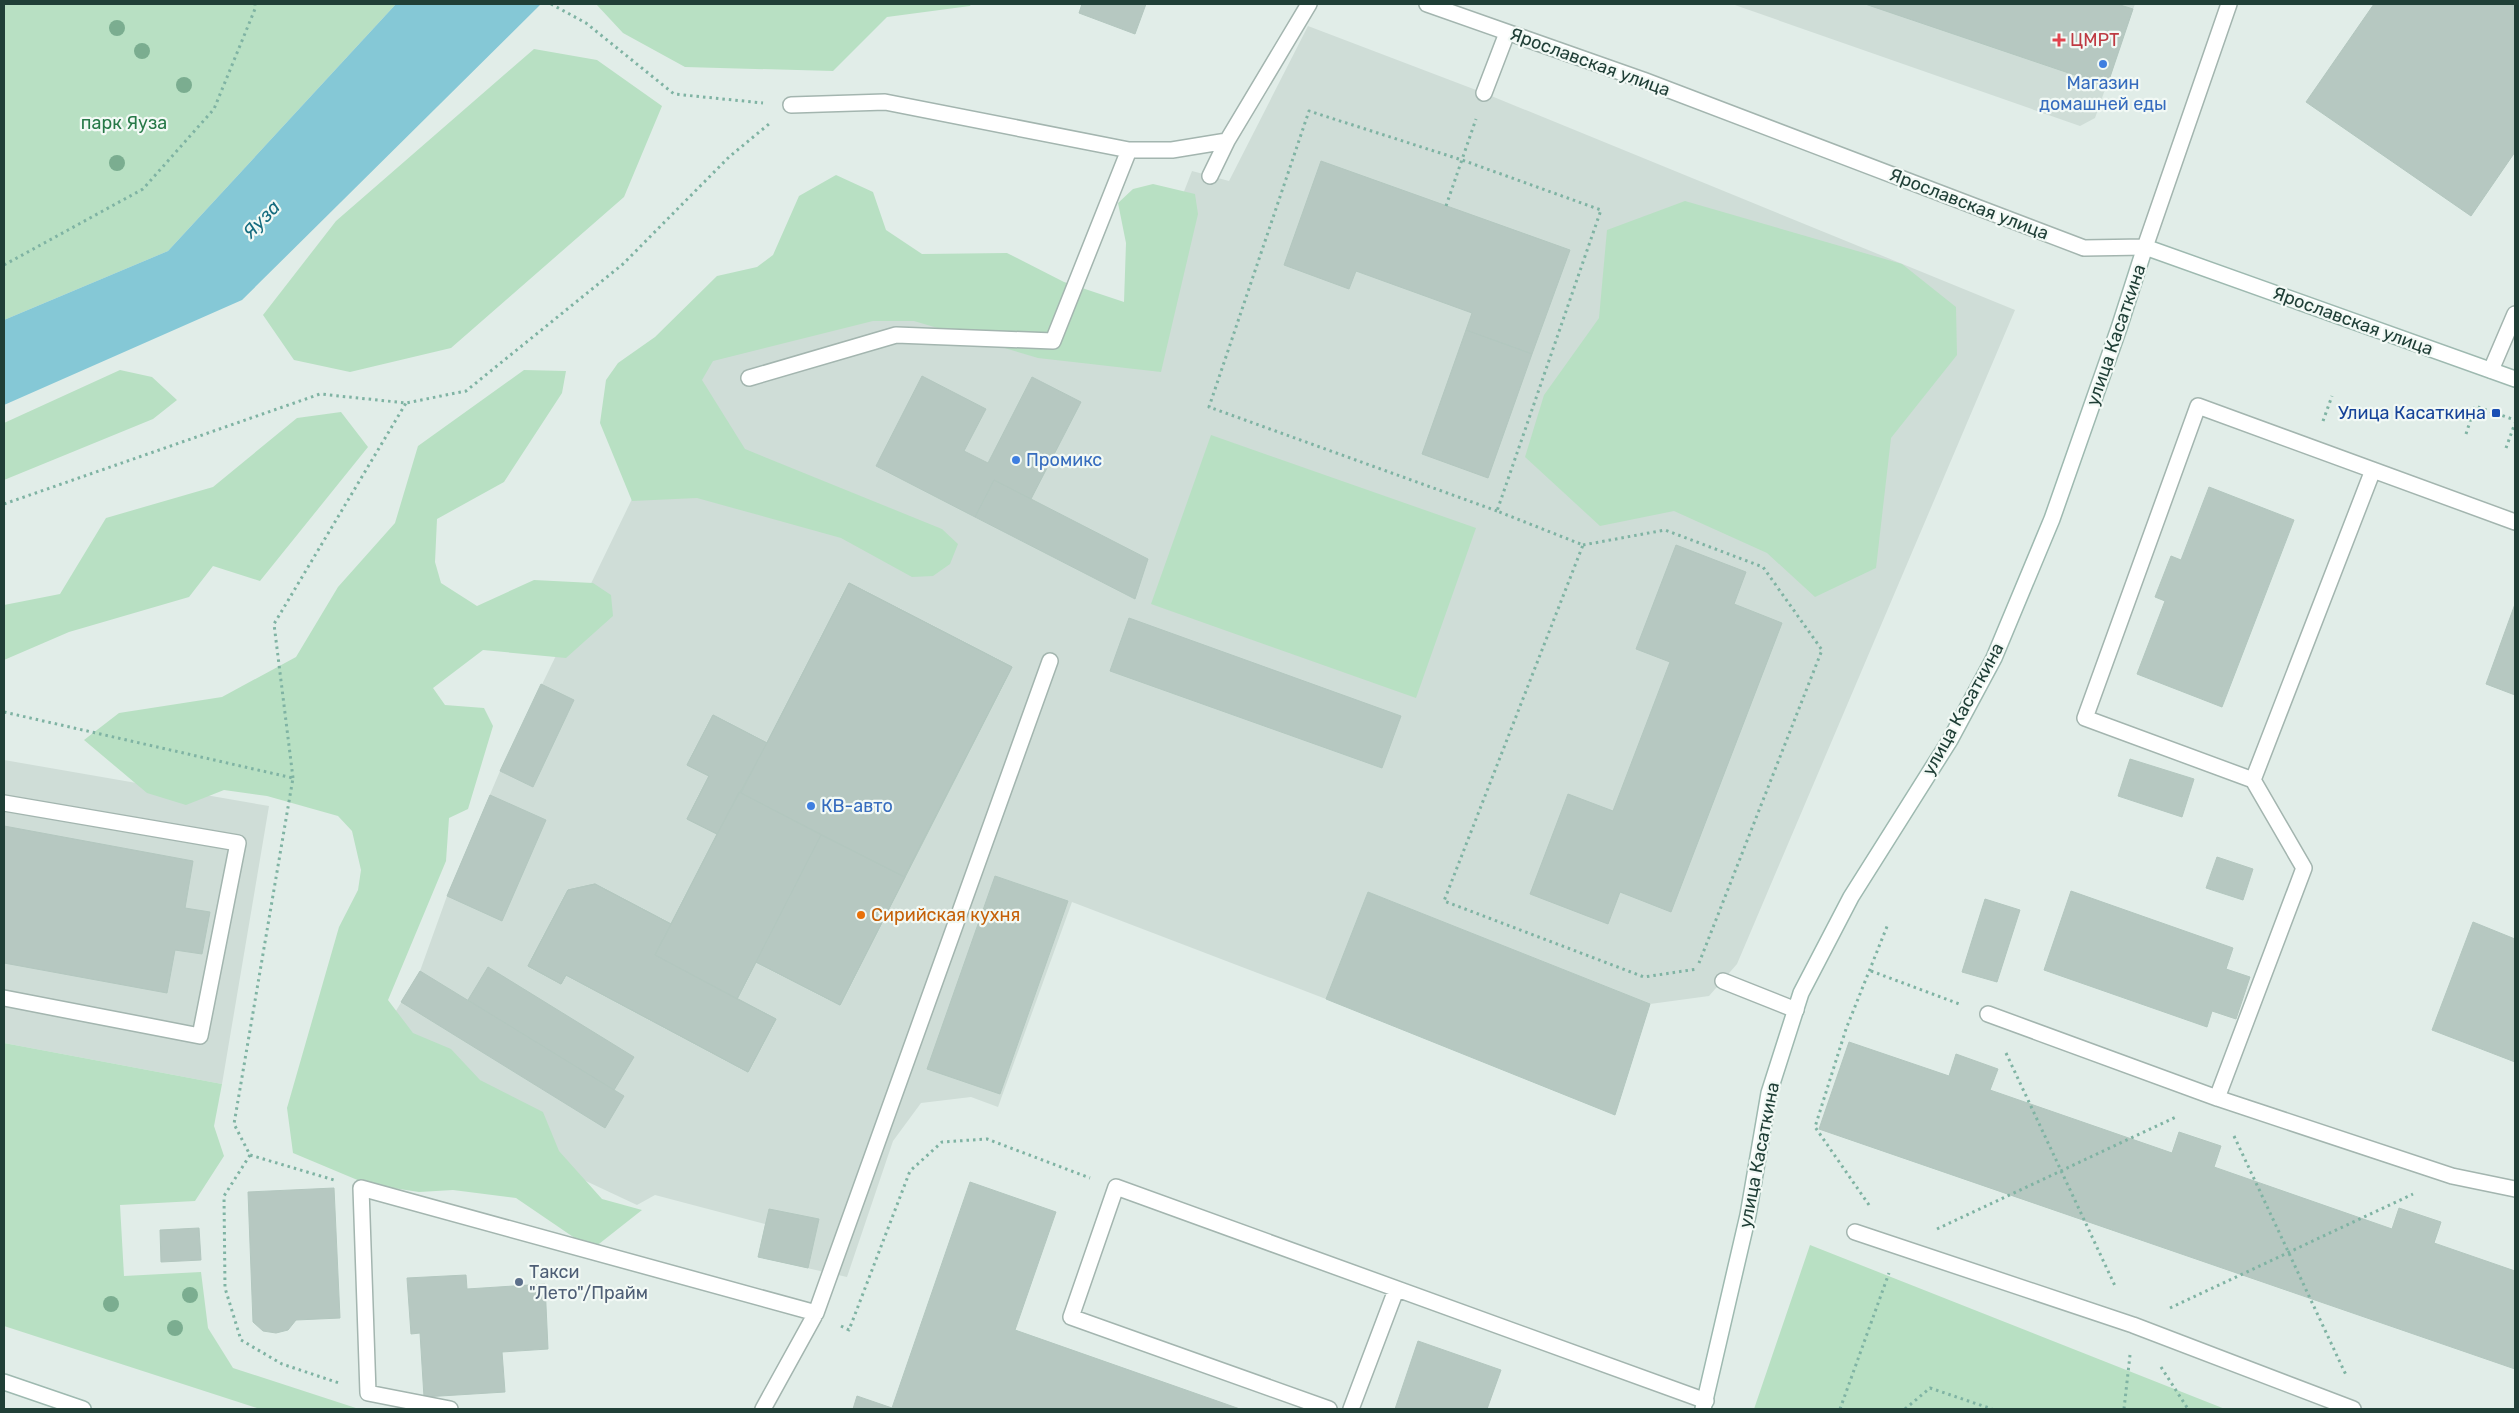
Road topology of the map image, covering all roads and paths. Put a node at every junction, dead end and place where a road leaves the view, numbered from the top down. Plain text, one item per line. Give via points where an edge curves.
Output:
1 (255, 4) edge
2 (551, 4) edge
3 (1309, 4) edge
4 (1427, 4) edge
5 (2228, 4) edge
6 (1507, 32) junction
7 (1484, 93) joint
8 (791, 106) junction
9 (1227, 141) junction
10 (1129, 150) junction
11 (1462, 160) junction
12 (1210, 176) dead end
13 (1446, 206) dead end
14 (2145, 247) junction
15 (4, 266) edge
16 (2515, 314) edge
17 (2491, 370) junction
18 (749, 378) dead end
19 (2515, 379) edge
20 (406, 403) junction
21 (2515, 421) edge
22 (2466, 434) dead end
23 (2506, 448) dead end
24 (2373, 470) junction
25 (4, 504) edge
26 (1497, 511) junction
27 (2515, 522) edge
28 (1583, 544) junction
29 (1050, 661) dead end
30 (293, 778) dead end
31 (2253, 780) junction
32 (4, 803) edge
33 (1888, 924) dead end
34 (1871, 971) junction
35 (1723, 981) dead end
36 (4, 998) edge
37 (1796, 1010) junction
38 (1988, 1014) junction
39 (2217, 1098) junction
40 (250, 1154) dead end
41 (2061, 1171) junction
42 (2452, 1176) junction
43 (1116, 1187) junction
44 (2515, 1190) edge
45 (1870, 1207) dead end
46 (1855, 1232) dead end
47 (1898, 1247) junction
48 (2289, 1252) junction
49 (1396, 1290) junction
50 (816, 1313) junction
51 (2133, 1325) junction
52 (4, 1382) edge
53 (2350, 1383) dead end
54 (368, 1393) junction
55 (1705, 1405) edge
56 (83, 1409) edge
57 (450, 1409) edge
58 (763, 1409) edge
59 (1329, 1409) edge
60 (1351, 1409) edge
61 (1840, 1409) edge
62 (1905, 1409) edge
63 (1992, 1409) edge
64 (2124, 1409) edge
65 (2353, 1409) edge

1 - 15 path via 214,109 143,189
2 - 8 path via 586,24 674,94
3 - 9 street
4 - 6 street, Ярославская улица
5 - 14 street, улица Касаткина
6 - 7 street
6 - 14 street, Ярославская улица via 1643,80 2084,248
7 - 11 path
8 - 10 street via 885,102
8 - 20 path via 729,157 624,264 466,391
9 - 10 street via 1172,150
9 - 12 street
10 - 18 street via 1054,341 896,335
11 - 13 path
11 - 26 path via 1601,210
11 - 26 path via 1309,111 1208,407
14 - 17 street, Ярославская улица
14 - 37 street, улица Касаткина via 2052,519 1994,658 1950,740 1851,897 1801,993
16 - 17 street
17 - 19 street, Ярославская улица
20 - 25 path via 320,394
20 - 30 path via 274,624
21 - 22 path via 2476,406
21 - 23 path
24 - 27 street
24 - 31 street
24 - 31 street via 2198,406 2085,718
26 - 28 path
28 - 28 path via 1444,902 1644,977 1696,971 1822,650 1762,567 1665,530
29 - 50 street
31 - 39 street via 2304,868
32 - 36 street via 238,843 200,1036
33 - 34 path
34 - 38 path
34 - 45 path via 1846,1029 1815,1127
35 - 37 street
37 - 55 street, улица Касаткина via 1768,1092 1748,1215
38 - 39 street
38 - 41 path
39 - 41 path
39 - 42 street
39 - 48 path
40 - 54 path via 224,1196 225,1288 241,1340 282,1364
41 - 47 path
41 - 51 path
42 - 44 street
42 - 48 path
43 - 49 street
43 - 50 path via 987,1139 942,1142 910,1171 849,1330
43 - 59 street via 1071,1317
46 - 47 street
47 - 51 street
47 - 61 path
48 - 51 path
48 - 53 path
49 - 55 street
49 - 60 street
50 - 54 street via 360,1188
50 - 58 street
51 - 64 path
51 - 65 street
52 - 56 street
54 - 57 street
62 - 63 path via 1930,1388

